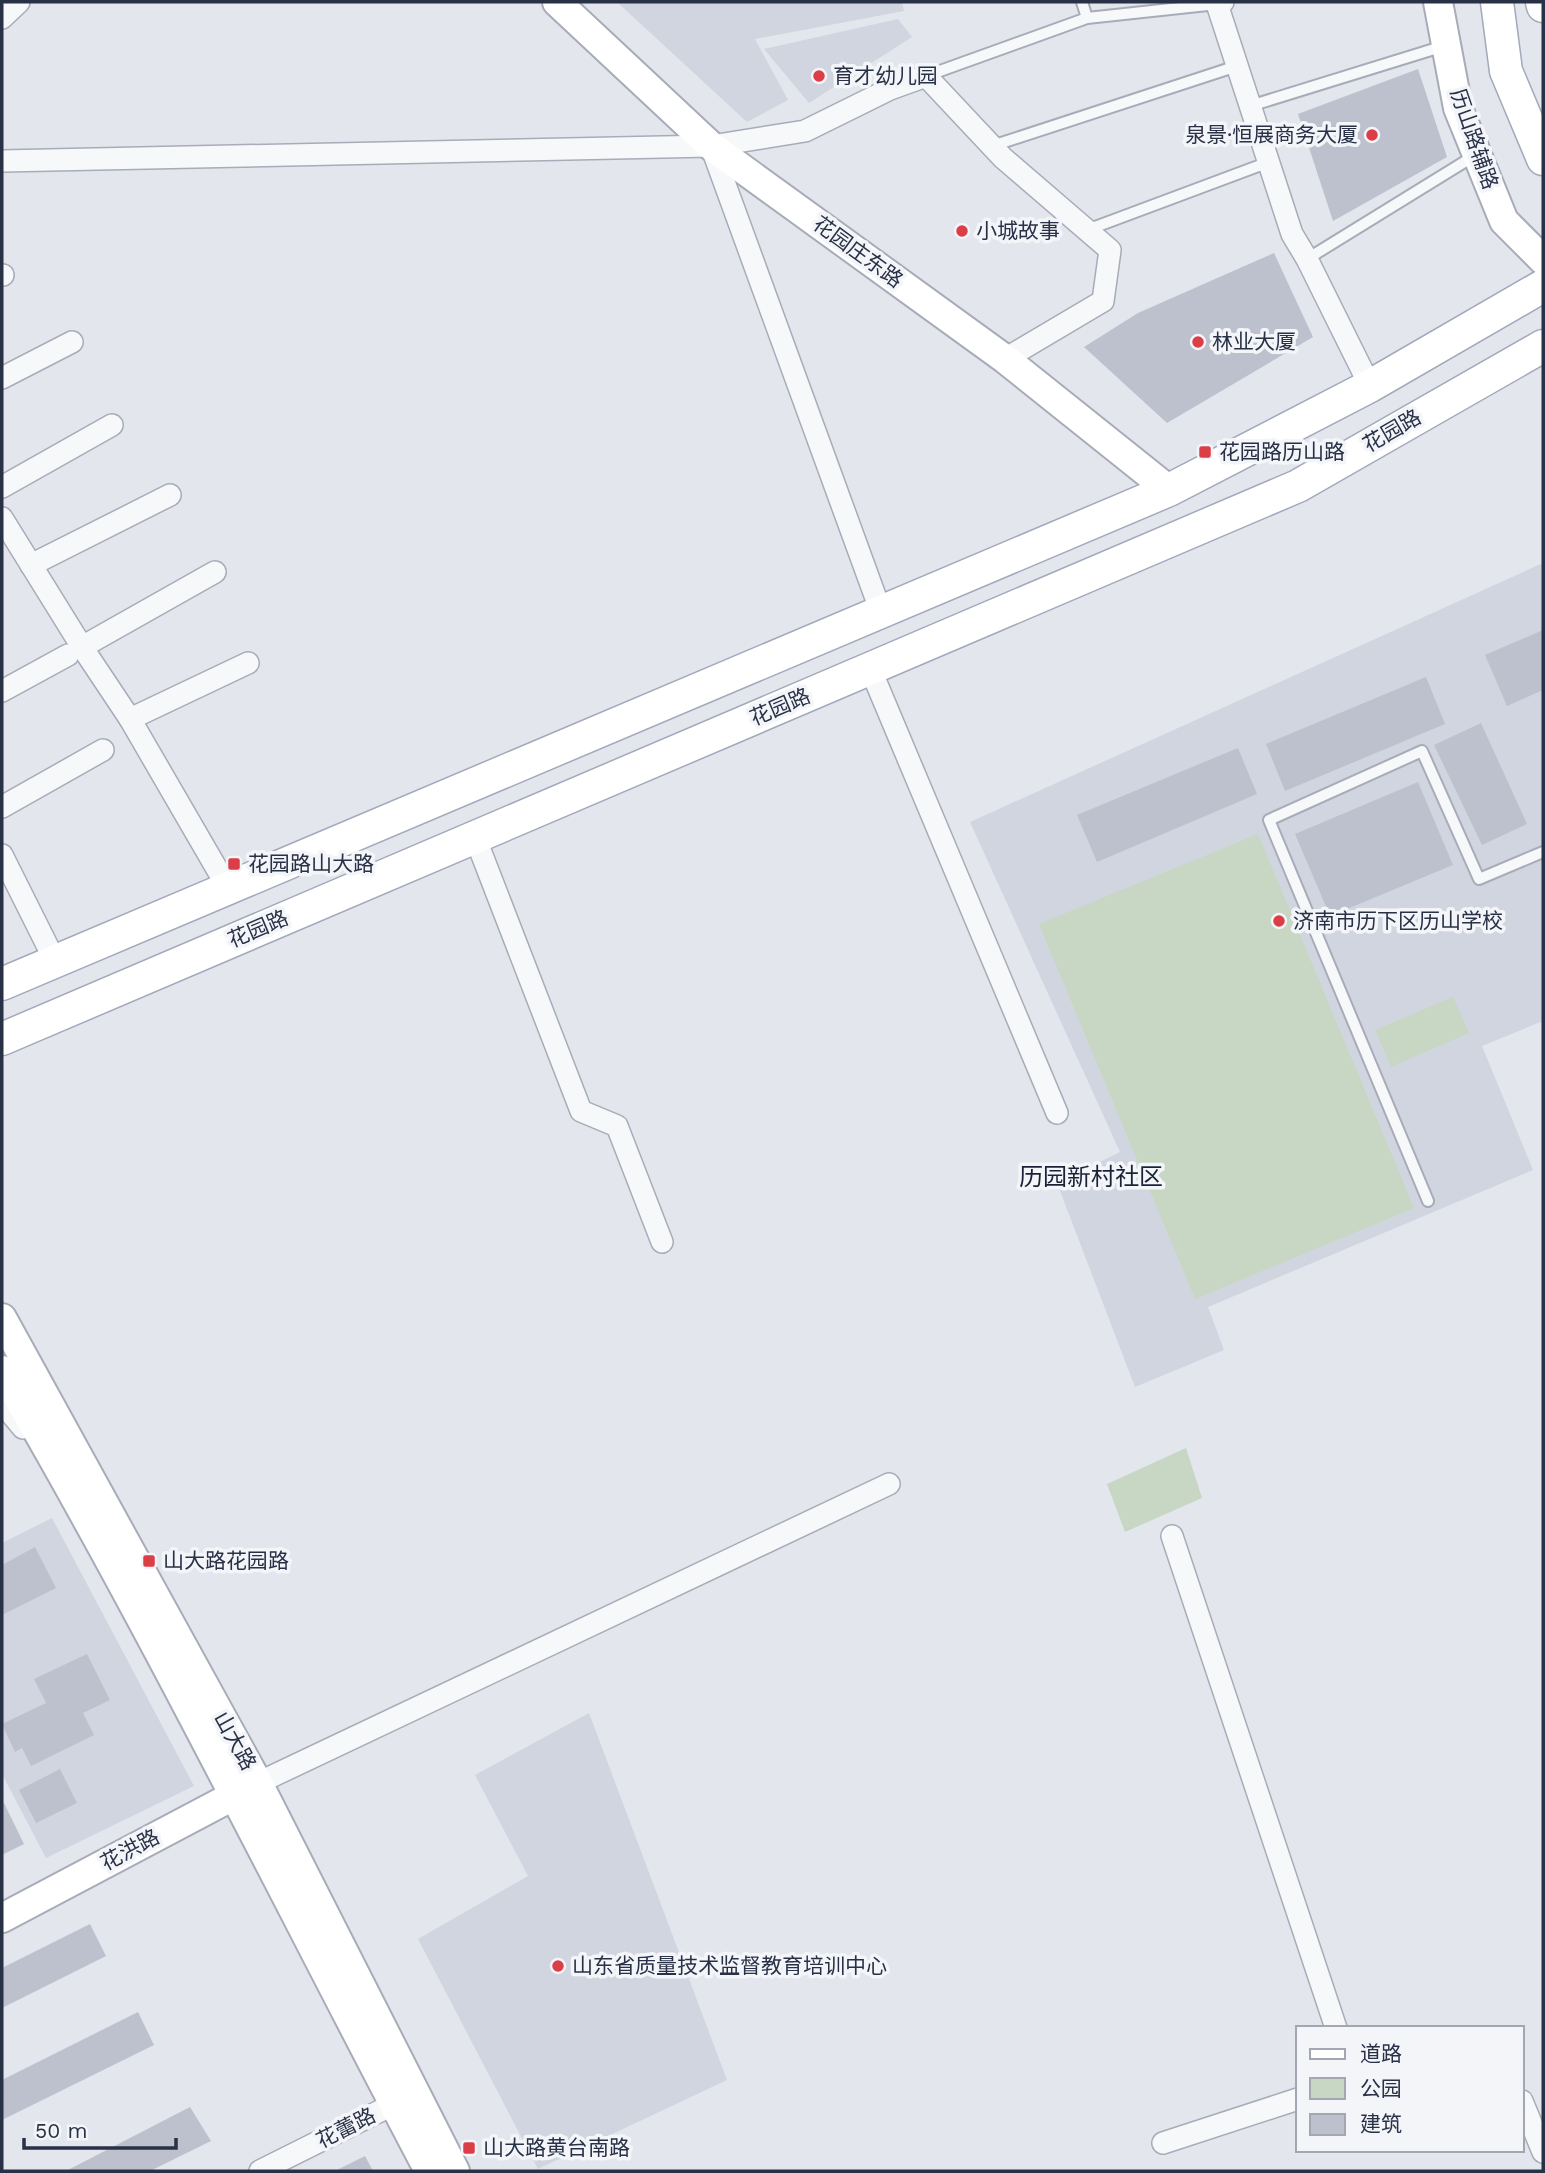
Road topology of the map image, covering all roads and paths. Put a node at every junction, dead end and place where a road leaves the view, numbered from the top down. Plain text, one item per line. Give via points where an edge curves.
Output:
1 (19, 2) edge
2 (557, 2) edge
3 (1082, 2) edge
4 (1438, 2) edge
5 (1497, 2) edge
6 (1220, 3) edge
7 (2, 18) edge
8 (1087, 18) junction
9 (1446, 45) junction
10 (1237, 66) junction
11 (926, 76) junction
12 (1251, 106) junction
13 (711, 146) junction
14 (992, 146) junction
15 (1477, 154) junction
16 (1543, 159) edge
17 (2, 161) edge
18 (1269, 162) junction
19 (1087, 230) junction
20 (1307, 260) junction
21 (1543, 260) edge
22 (1543, 286) edge
23 (72, 342) dead end
24 (1543, 346) edge
25 (1005, 359) junction
26 (2, 377) edge
27 (1370, 386) junction
28 (112, 425) dead end
29 (2, 487) edge
30 (1169, 490) junction
31 (170, 495) dead end
32 (2, 518) edge
33 (31, 565) junction
34 (215, 572) dead end
35 (881, 612) junction
36 (75, 651) junction
37 (248, 663) dead end
38 (870, 668) junction
39 (2, 691) edge
40 (130, 719) junction
41 (103, 750) dead end
42 (2, 807) edge
43 (475, 837) junction
44 (1543, 852) edge
45 (2, 855) edge
46 (228, 888) junction
47 (55, 961) junction
48 (2, 984) edge
49 (2, 1039) edge
50 (1057, 1113) dead end
51 (1428, 1201) dead end
52 (662, 1242) dead end
53 (2, 1318) edge
54 (2, 1370) edge
55 (2, 1398) edge
56 (54, 1460) junction
57 (889, 1484) dead end
58 (1172, 1536) dead end
59 (246, 1789) junction
60 (2, 1918) edge
61 (1335, 2026) edge
62 (1296, 2100) edge
63 (394, 2104) junction
64 (1524, 2106) edge
65 (1163, 2143) dead end
66 (1543, 2152) edge
67 (260, 2171) edge
68 (429, 2171) edge
69 (455, 2171) edge

1 - 7 street
2 - 13 main road, 花园庄东路
3 - 8 lane
4 - 9 main road, 历山路辅路
5 - 16 main road via 1506,71
6 - 8 lane
6 - 10 street
8 - 11 lane
9 - 12 lane
9 - 15 main road, 历山路辅路 via 1458,108
10 - 12 street
10 - 14 lane
11 - 13 street via 805,131
11 - 14 street
12 - 18 street
13 - 17 street
13 - 25 main road, 花园庄东路
13 - 35 street
14 - 19 street
15 - 20 lane
15 - 21 main road, 历山路辅路 via 1504,221
18 - 19 lane
18 - 20 street via 1292,234
19 - 25 street via 1110,250 1103,301
20 - 27 street
22 - 27 main road
23 - 26 street
24 - 38 main road, 花园路 via 1298,485
25 - 30 main road, 花园庄东路
27 - 30 main road
28 - 29 street
30 - 35 main road
31 - 33 street
32 - 33 street
33 - 36 street
34 - 36 street
35 - 46 main road
36 - 39 street
36 - 40 street
37 - 40 street
38 - 43 main road, 花园路
38 - 50 street
40 - 46 street
41 - 42 street
43 - 49 main road, 花园路
43 - 52 street via 581,1111 617,1126
44 - 51 lane via 1479,879 1422,751 1269,820
45 - 47 street
46 - 47 main road
47 - 48 main road
53 - 59 main road, 山大路
54 - 56 main road, 山大路
55 - 56 street, 山大路
56 - 59 main road, 山大路
57 - 59 street
58 - 61 street
59 - 60 main road, 花洪路
59 - 63 main road, 山大路
59 - 69 main road, 山大路
62 - 65 street
63 - 67 street, 花蕾路
63 - 68 main road, 山大路
64 - 66 street

